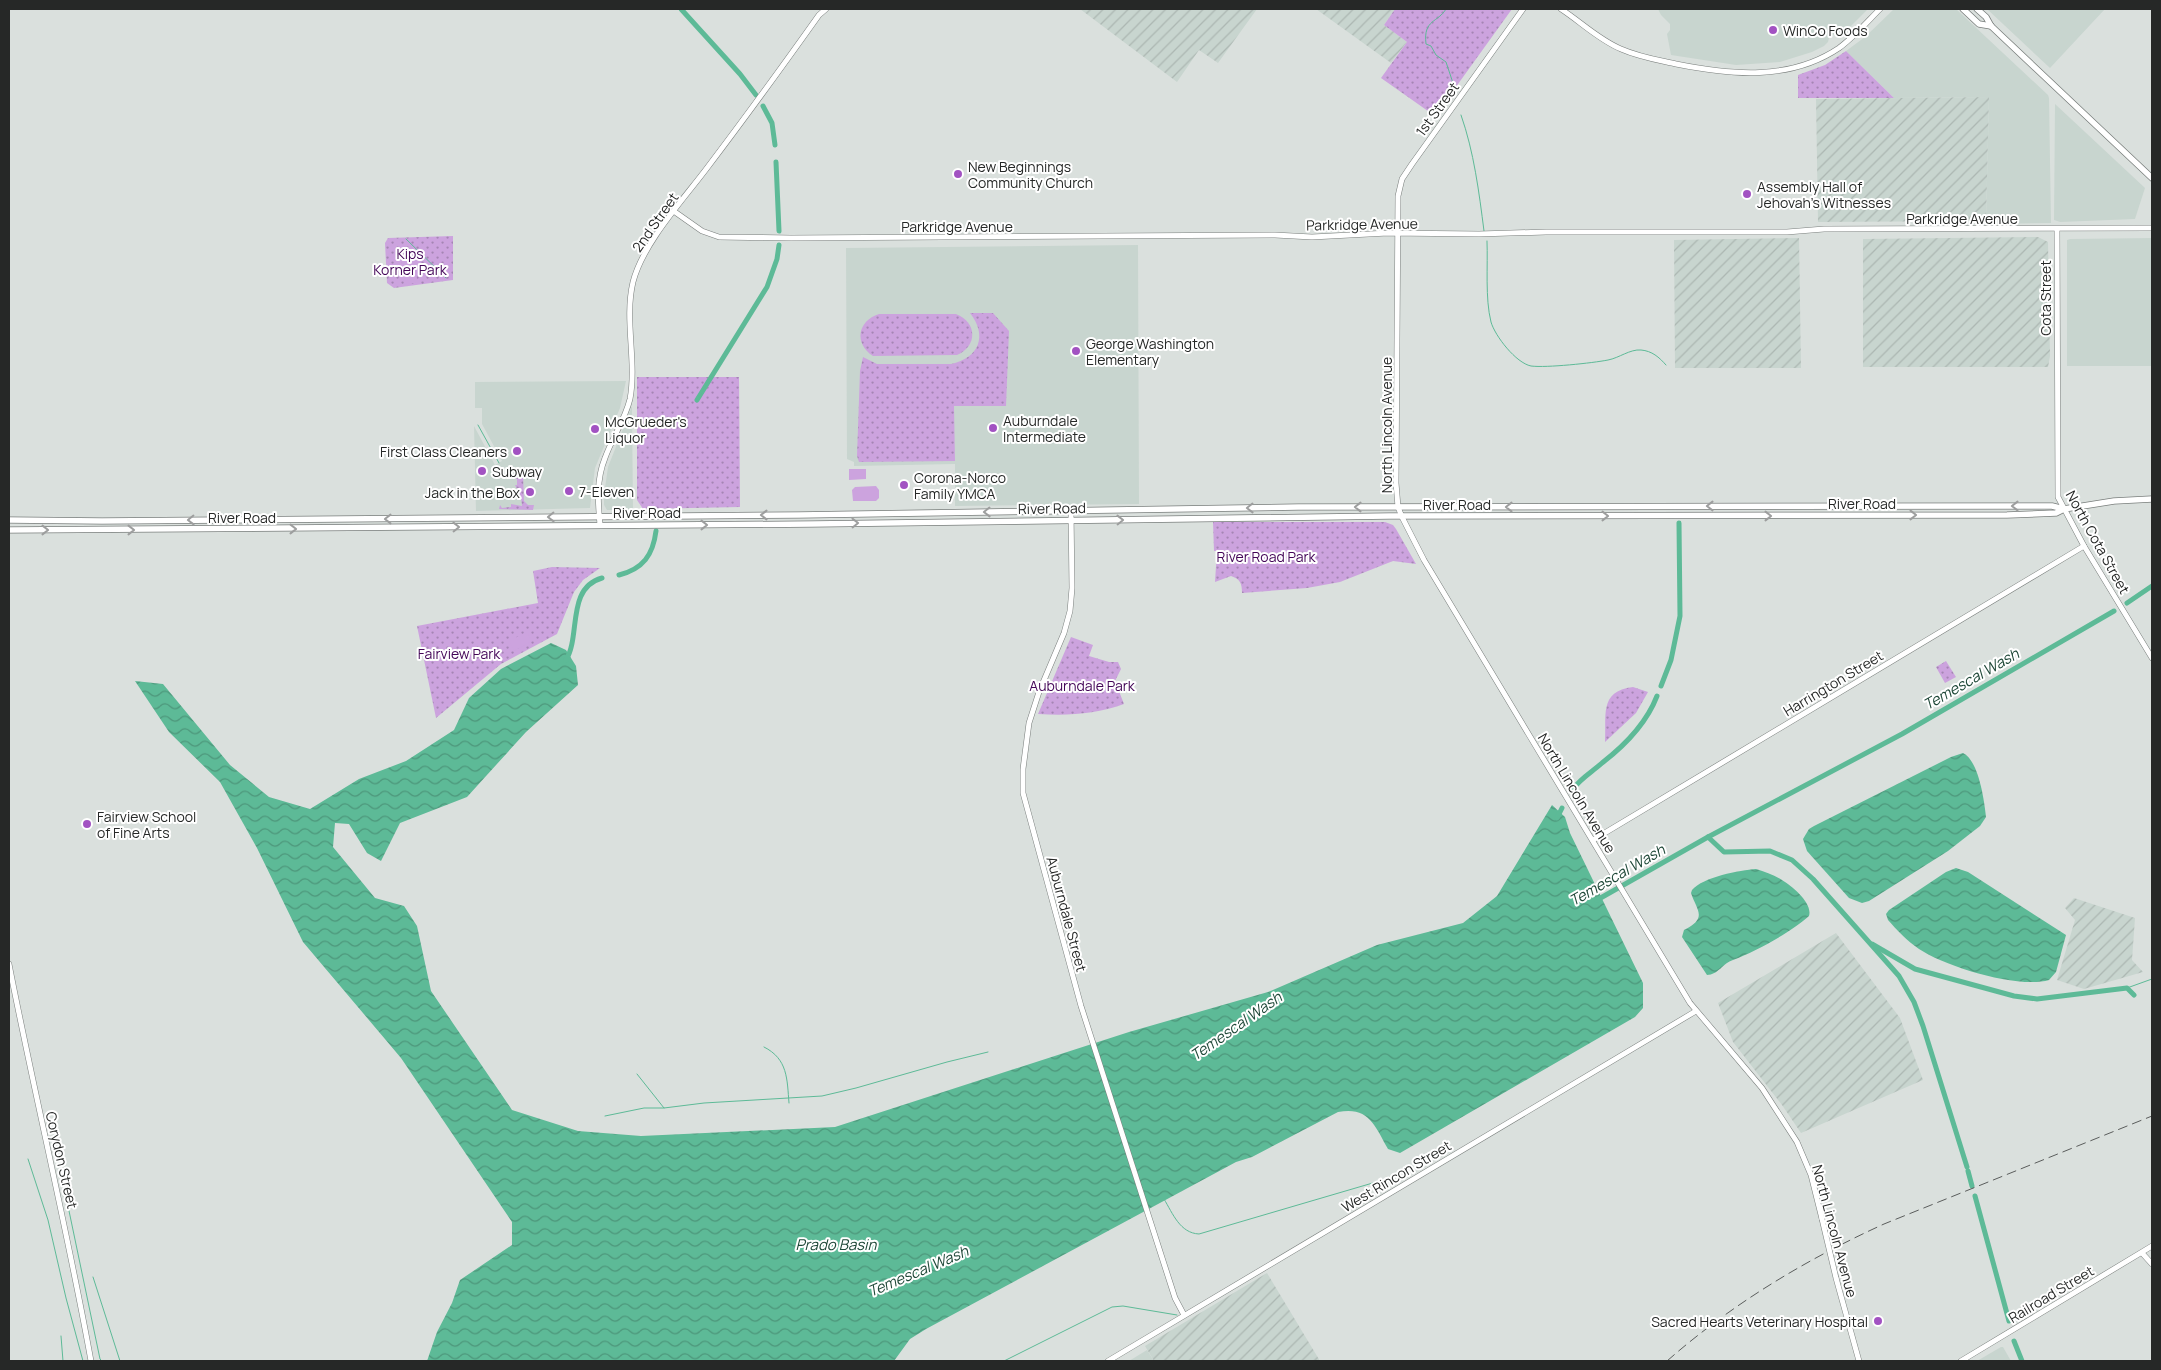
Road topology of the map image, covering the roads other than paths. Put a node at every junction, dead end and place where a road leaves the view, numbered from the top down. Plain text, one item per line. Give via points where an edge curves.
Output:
1 (826, 9) edge
2 (1523, 9) edge
3 (1561, 9) edge
4 (1880, 9) edge
5 (1963, 9) edge
6 (1977, 9) edge
7 (1991, 26) junction
8 (2152, 178) edge
9 (675, 212) junction
10 (2152, 228) edge
11 (2057, 229) junction
12 (1396, 233) junction
13 (2056, 368) joint
14 (2152, 499) edge
15 (1398, 507) junction
16 (2064, 509) junction
17 (1071, 511) junction
18 (599, 516) junction
19 (1402, 516) junction
20 (9, 520) edge
21 (1072, 520) junction
22 (600, 525) junction
23 (9, 530) edge
24 (2084, 546) junction
25 (2152, 658) edge
26 (1593, 840) junction
27 (9, 964) edge
28 (1696, 1011) junction
29 (2152, 1246) edge
30 (2142, 1253) junction
31 (2152, 1264) edge
32 (1184, 1315) junction
33 (91, 1361) edge
34 (1108, 1361) edge
35 (1859, 1361) edge
36 (1961, 1361) edge

1 - 9 street, 2nd Street
2 - 12 street, 1st Street via 1402,179
3 - 4 street via 1605,40 1629,52 1692,67 1742,74 1785,69 1824,56 1850,39
5 - 7 main road via 1979,24
6 - 7 main road
7 - 8 main road
9 - 12 street, Parkridge Avenue via 702,231 719,237 1312,237
9 - 18 street, 2nd Street via 644,255 633,283 630,393 622,423 601,470
10 - 11 street, Parkridge Avenue
11 - 12 street, Parkridge Avenue
11 - 13 street, Cota Street
12 - 15 street, North Lincoln Avenue
13 - 16 street, North Cota Street via 2058,497
14 - 16 main road, River Road
16 -> 15 main road, River Road via 2052,506
15 -> 17 main road, River Road
15 - 19 street, North Lincoln Avenue
19 -> 16 main road, River Road via 1998,515 2056,513
16 - 24 street, North Cota Street
17 -> 18 main road, River Road
17 - 21 street, Auburndale Street
18 -> 20 main road, River Road
18 - 22 street, 2nd Street
21 -> 19 main road, River Road
19 - 26 street, North Lincoln Avenue via 1424,560
22 -> 21 main road, River Road
21 - 32 street, Auburndale Street via 1070,611 1029,724 1023,793 1088,1030 1172,1289
23 -> 22 main road, River Road
24 - 25 street, North Cota Street
24 - 26 street, Harrington Street
26 - 28 street, North Lincoln Avenue
27 - 33 street, Corydon Street
28 - 32 street, West Rincon Street
28 - 35 street, North Lincoln Avenue, bridge via 1762,1088 1792,1134 1811,1175
29 - 30 street, Railroad Street
30 - 31 street
30 - 36 street, Railroad Street
32 - 34 street, West Rincon Street

